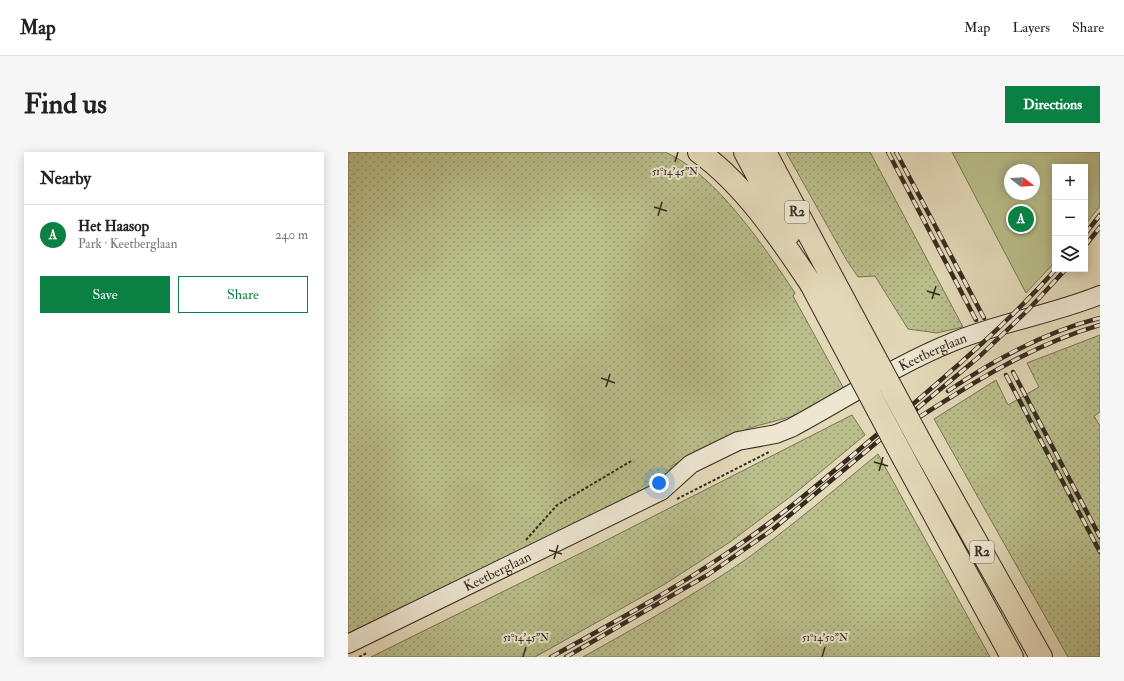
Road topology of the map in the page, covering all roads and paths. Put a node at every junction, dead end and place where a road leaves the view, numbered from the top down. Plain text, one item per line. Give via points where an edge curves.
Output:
1 (699, 152) edge
2 (745, 152) edge
3 (764, 152) edge
4 (811, 284) junction
5 (1100, 295) edge
6 (774, 442) junction
7 (633, 460) dead end
8 (667, 496) junction
9 (542, 521) dead end
10 (353, 648) edge
11 (373, 650) dead end
12 (1012, 657) edge
13 (1041, 657) edge

1 - 4 highway via 753,205
2 - 4 highway via 787,230
3 - 13 highway, R2, bridge via 923,447
4 - 12 highway, R2, bridge
5 - 6 main road, Keetberglaan via 1059,310 975,333 935,349 790,428
6 - 8 path
6 - 8 main road, Keetberglaan via 738,441 691,464
7 - 9 path via 557,505
8 - 10 main road, Keetberglaan
10 - 11 path

